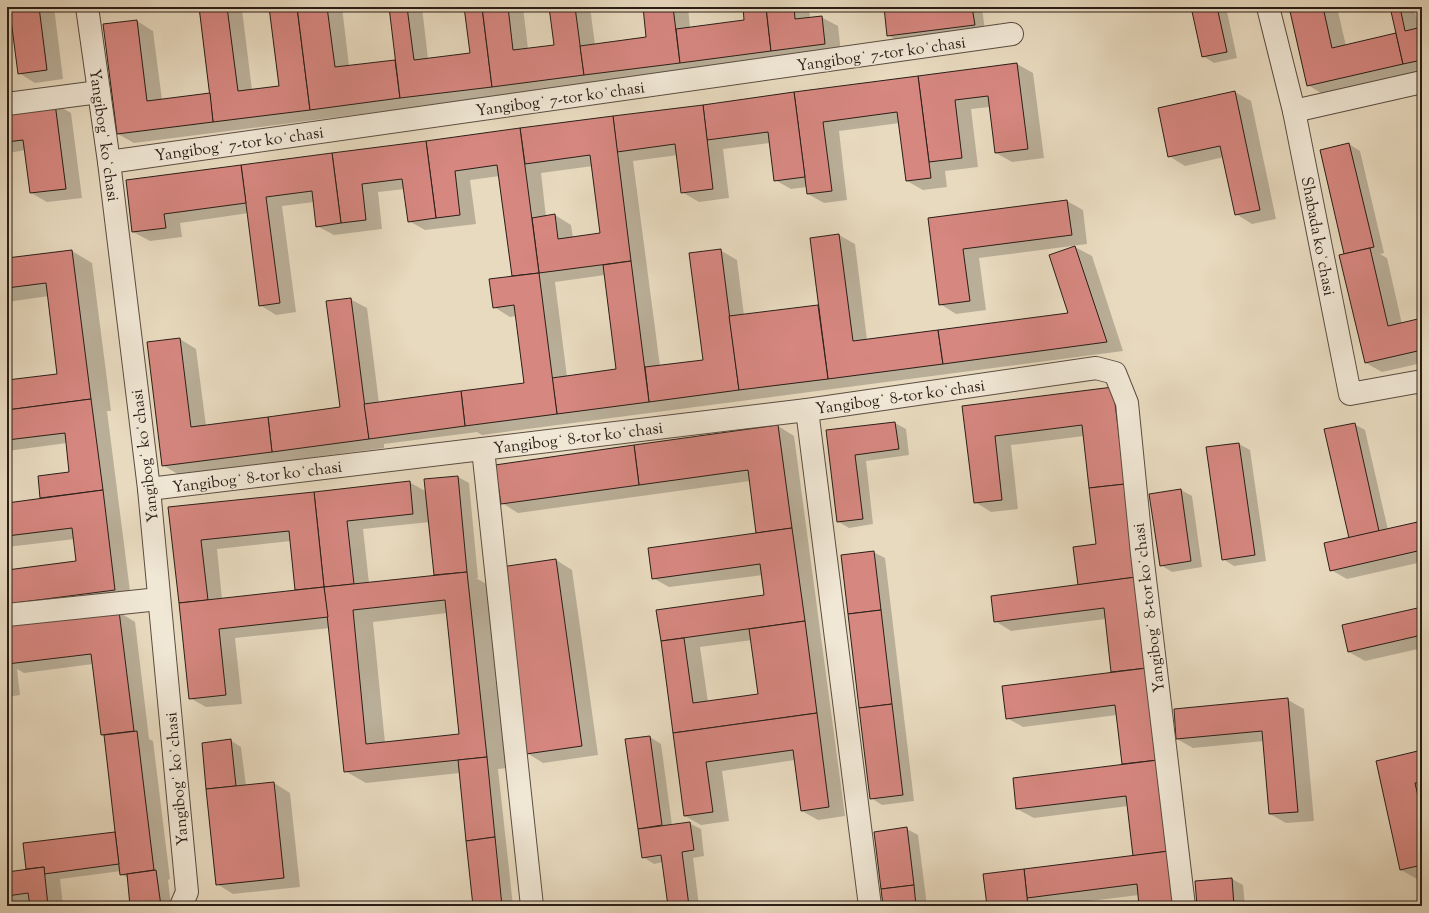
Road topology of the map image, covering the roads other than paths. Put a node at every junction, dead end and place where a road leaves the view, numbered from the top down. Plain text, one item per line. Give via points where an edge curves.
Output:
1 (87, 7) edge
2 (1268, 7) edge
3 (1012, 34) dead end
4 (1422, 82) edge
5 (99, 92) junction
6 (7, 104) edge
7 (1294, 111) junction
8 (109, 162) junction
9 (1422, 381) edge
10 (807, 410) junction
11 (483, 449) junction
12 (149, 489) junction
13 (159, 599) junction
14 (7, 615) edge
15 (181, 906) edge
16 (532, 906) edge
17 (870, 906) edge
18 (1184, 906) edge

1 - 5 street, Yangibogʻ koʻchasi
2 - 7 street, Shabada koʻchasi
3 - 8 street, Yangibogʻ 7-tor koʻchasi
4 - 7 street
5 - 6 street
5 - 8 street, Yangibogʻ koʻchasi
7 - 9 street, Shabada koʻchasi via 1350,394
8 - 12 street, Yangibogʻ koʻchasi
10 - 11 street, Yangibogʻ 8-tor koʻchasi
10 - 17 street
10 - 18 street, Yangibogʻ 8-tor koʻchasi via 1096,368 1115,373 1127,403 1142,554
11 - 12 street, Yangibogʻ 8-tor koʻchasi
11 - 16 street
12 - 13 street, Yangibogʻ koʻchasi
13 - 14 street
13 - 15 street, Yangibogʻ koʻchasi via 187,892

